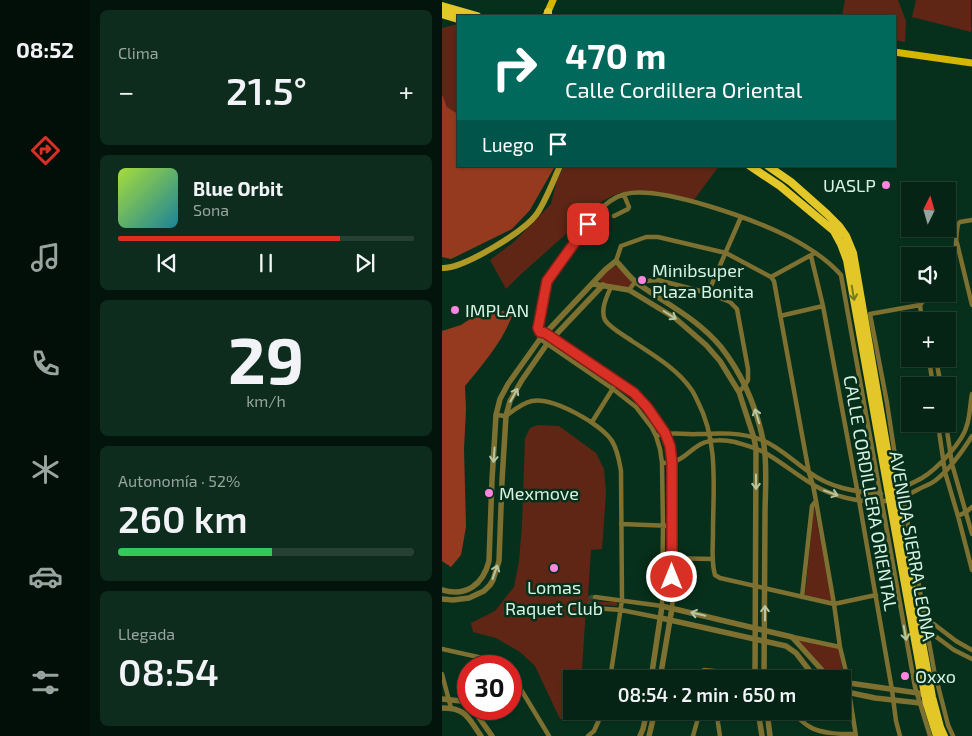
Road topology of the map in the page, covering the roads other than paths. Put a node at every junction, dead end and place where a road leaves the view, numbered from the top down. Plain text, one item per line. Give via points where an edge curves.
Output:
1 (553, 0) edge
2 (442, 6) edge
3 (442, 14) edge
4 (474, 15) edge
5 (547, 15) edge
6 (457, 18) edge
7 (896, 52) edge
8 (972, 63) edge
9 (560, 167) edge
10 (751, 167) edge
11 (769, 167) edge
12 (761, 174) junction
13 (782, 176) junction
14 (786, 191) junction
15 (624, 195) junction
16 (826, 213) junction
17 (614, 216) dead end
18 (741, 217) junction
19 (972, 220) edge
20 (957, 244) junction
21 (956, 250) edge
22 (726, 253) junction
23 (813, 254) junction
24 (616, 261) junction
25 (442, 268) edge
26 (771, 277) junction
27 (635, 282) junction
28 (593, 284) junction
29 (603, 285) junction
30 (611, 287) junction
31 (629, 290) junction
32 (708, 293) junction
33 (922, 302) edge
34 (920, 305) junction
35 (972, 305) edge
36 (823, 306) junction
37 (921, 312) edge
38 (780, 316) junction
39 (542, 335) junction
40 (552, 338) junction
41 (547, 344) junction
42 (617, 382) junction
43 (745, 385) junction
44 (613, 389) junction
45 (739, 392) junction
46 (972, 394) edge
47 (496, 415) junction
48 (506, 416) junction
49 (592, 422) junction
50 (939, 432) edge
51 (947, 432) edge
52 (665, 433) junction
53 (710, 433) junction
54 (881, 433) junction
55 (656, 436) junction
56 (972, 436) edge
57 (754, 438) junction
58 (712, 441) junction
59 (764, 441) junction
60 (756, 449) junction
61 (765, 452) junction
62 (950, 453) junction
63 (943, 460) junction
64 (662, 463) junction
65 (672, 463) junction
66 (952, 464) junction
67 (945, 472) junction
68 (809, 473) junction
69 (492, 480) junction
70 (502, 481) junction
71 (813, 485) junction
72 (857, 491) junction
73 (893, 495) junction
74 (859, 500) junction
75 (816, 501) junction
76 (881, 502) junction
77 (972, 507) edge
78 (966, 512) junction
79 (958, 516) junction
80 (621, 524) junction
81 (663, 526) junction
82 (672, 526) junction
83 (972, 534) edge
84 (663, 558) junction
85 (672, 558) junction
86 (712, 559) junction
87 (972, 570) edge
88 (473, 587) junction
89 (756, 587) junction
90 (765, 588) junction
91 (442, 590) edge
92 (477, 595) junction
93 (876, 595) junction
94 (594, 597) dead end
95 (802, 597) junction
96 (442, 599) edge
97 (622, 600) junction
98 (834, 604) junction
99 (662, 606) junction
100 (593, 608) dead end
101 (672, 608) junction
102 (621, 610) junction
103 (925, 617) junction
104 (660, 618) junction
105 (670, 620) junction
106 (681, 622) junction
107 (755, 628) junction
108 (765, 630) junction
109 (927, 630) junction
110 (668, 633) junction
111 (792, 637) junction
112 (755, 638) junction
113 (764, 640) junction
114 (840, 647) junction
115 (442, 649) edge
116 (972, 650) edge
117 (469, 655) edge
118 (972, 659) edge
119 (611, 670) edge
120 (652, 670) edge
121 (662, 670) edge
122 (755, 670) edge
123 (764, 670) edge
124 (809, 670) edge
125 (822, 670) edge
126 (843, 670) edge
127 (442, 674) edge
128 (922, 679) junction
129 (851, 684) edge
130 (892, 690) junction
131 (522, 692) edge
132 (851, 693) edge
133 (923, 693) junction
134 (445, 699) edge
135 (892, 699) junction
136 (928, 705) junction
137 (442, 708) edge
138 (451, 708) junction
139 (851, 718) edge
140 (481, 720) edge
141 (599, 720) edge
142 (644, 720) edge
143 (652, 720) edge
144 (697, 720) edge
145 (718, 720) edge
146 (759, 720) edge
147 (768, 720) edge
148 (801, 720) edge
149 (812, 728) junction
150 (855, 735) edge
151 (481, 736) edge
152 (492, 736) edge
153 (548, 736) edge
154 (588, 736) edge
155 (640, 736) edge
156 (649, 736) edge
157 (693, 736) edge
158 (720, 736) edge
159 (762, 736) edge
160 (770, 736) edge
161 (813, 736) edge
162 (900, 736) edge
163 (930, 736) edge
164 (937, 736) edge
165 (944, 736) edge
166 (953, 736) edge

1 - 5 main road
2 - 4 highway
3 - 6 highway
7 - 8 main road
9 - 25 main road via 529,224 476,257
10 - 12 highway, AVENIDA SIERRA LEONA
11 - 13 highway, AVENIDA SIERRA LEONA
12 - 13 highway via 776,180
12 - 14 highway, AVENIDA SIERRA LEONA
13 - 16 highway, AVENIDA SIERRA LEONA
14 - 16 highway
14 -> 54 highway, AVENIDA SIERRA LEONA via 834,231 844,252
15 - 17 street via 629,207
15 - 18 street via 641,193 675,198
15 - 39 street via 603,207 549,276 537,326
16 - 54 highway, AVENIDA SIERRA LEONA via 846,236 853,254
18 - 22 street
18 - 23 street via 789,237
19 - 20 street via 958,224
20 - 21 street
20 - 35 street
22 - 24 street via 646,237 621,246
22 - 26 street
22 - 32 street
23 - 26 street
23 - 36 street, CALLE CORDILLERA ORIENTAL
23 - 73 street, AVENIDA SIERRA LEONA via 841,275
24 - 27 street
24 - 28 street
26 - 38 street
27 - 31 street
27 - 32 street via 658,280
27 - 43 street via 704,328
28 - 29 street
28 - 39 street
29 - 30 street
29 - 40 street
30 - 31 street
30 - 53 street via 604,310 608,324 667,364 691,389
31 -> 45 street via 675,318 706,345
32 - 43 street via 730,302 737,309 748,369
33 - 34 street
34 - 37 street
34 - 73 street, AVENIDA SIERRA LEONA via 870,314 887,403
36 - 38 street
36 - 72 street, CALLE CORDILLERA ORIENTAL
38 - 68 street
39 - 40 street
39 - 41 street
39 - 47 street via 508,384
40 - 41 street
40 - 42 street
41 - 44 street
48 -> 41 street via 510,401
42 - 44 street
42 - 52 street via 634,393
43 - 45 street
59 -> 43 street
44 - 49 street
44 - 55 street via 636,407
45 - 57 street
46 - 62 street via 968,424
47 - 48 street
47 -> 69 street
48 - 49 street via 528,402 541,400 558,404
48 - 70 street
49 - 80 street via 611,440 618,454
50 - 63 street
51 - 62 street
52 - 53 street
52 - 55 street
52 - 65 street
53 - 57 street
53 - 58 street
54 - 73 highway, AVENIDA SIERRA LEONA
55 - 64 street
56 - 66 street
57 - 59 street
57 - 60 street
58 - 60 street via 734,442
58 - 65 street via 702,443
58 - 86 street
59 - 61 street
59 - 68 street
60 - 61 street
60 -> 89 street
61 - 71 street
61 - 90 street
62 - 63 street
62 - 66 street
63 - 67 street
63 - 73 street via 924,477
64 - 65 street
64 - 81 street
65 - 82 street
66 - 67 street
66 - 78 street
67 - 73 street via 933,482
67 - 79 street
68 - 71 street
68 - 72 street via 837,487
69 - 70 street
69 - 88 street via 489,561 487,570
92 -> 70 street via 490,585 499,562
71 -> 74 street
71 - 75 street
72 - 73 street
72 - 74 street, CALLE CORDILLERA ORIENTAL
73 - 76 street
73 - 76 street, AVENIDA SIERRA LEONA
73 - 103 street, AVENIDA SIERRA LEONA
73 - 128 highway, AVENIDA SIERRA LEONA
73 - 133 highway, AVENIDA SIERRA LEONA
74 - 76 street
74 - 93 street, CALLE CORDILLERA ORIENTAL
75 - 95 street via 812,506
75 - 98 street
76 -> 133 street, AVENIDA SIERRA LEONA
77 - 78 street
78 - 79 street
78 - 83 street
79 - 87 street
80 - 81 street
80 - 97 street
81 - 82 street
81 - 84 street
82 - 85 street
84 - 85 street
84 - 99 street
85 - 86 street
85 - 101 street
86 - 89 street via 715,575
88 - 91 street via 461,592
88 - 92 street
89 - 90 street
89 - 107 street
90 - 95 street
108 -> 90 street
92 - 96 street via 461,600
93 - 98 street
93 - 130 street, CALLE CORDILLERA ORIENTAL
94 - 97 street
95 - 98 street
97 - 99 street
97 - 102 street
98 - 114 street
99 - 101 street
99 - 104 street
100 - 102 street
101 - 105 street
107 -> 101 street
102 - 104 street
102 - 119 street
103 - 109 street, AVENIDA SIERRA LEONA
103 - 116 street
104 - 105 street
104 - 120 street
105 - 106 street
105 - 110 street
106 - 110 street
106 - 112 street
107 - 108 street
107 - 112 street
108 - 111 street
108 - 113 street
109 - 118 street
109 - 166 street, AVENIDA SIERRA LEONA via 938,690
110 - 121 street
111 - 114 street
111 - 125 street
112 - 113 street
112 - 122 street
113 - 123 street
113 - 124 street via 790,648
114 - 126 street
115 - 117 street
127 - 134 street
128 - 133 highway
128 - 133 highway, AVENIDA SIERRA LEONA
129 - 130 street
130 - 133 street
130 - 135 street, CALLE CORDILLERA ORIENTAL
131 - 153 street
132 - 135 street
133 - 136 highway, AVENIDA SIERRA LEONA
133 - 136 street, AVENIDA SIERRA LEONA
134 - 138 street
135 - 136 street
135 - 162 street, CALLE CORDILLERA ORIENTAL
136 - 163 street, AVENIDA SIERRA LEONA
136 - 164 highway, AVENIDA SIERRA LEONA
136 - 165 highway, AVENIDA SIERRA LEONA
137 - 138 street
138 - 151 street via 466,715
139 - 150 street
140 - 152 street
141 - 154 street
142 - 155 street
143 - 156 street
144 - 157 street
145 - 158 street
146 - 159 street
147 - 160 street
148 - 149 street
149 - 150 street
149 - 161 street

